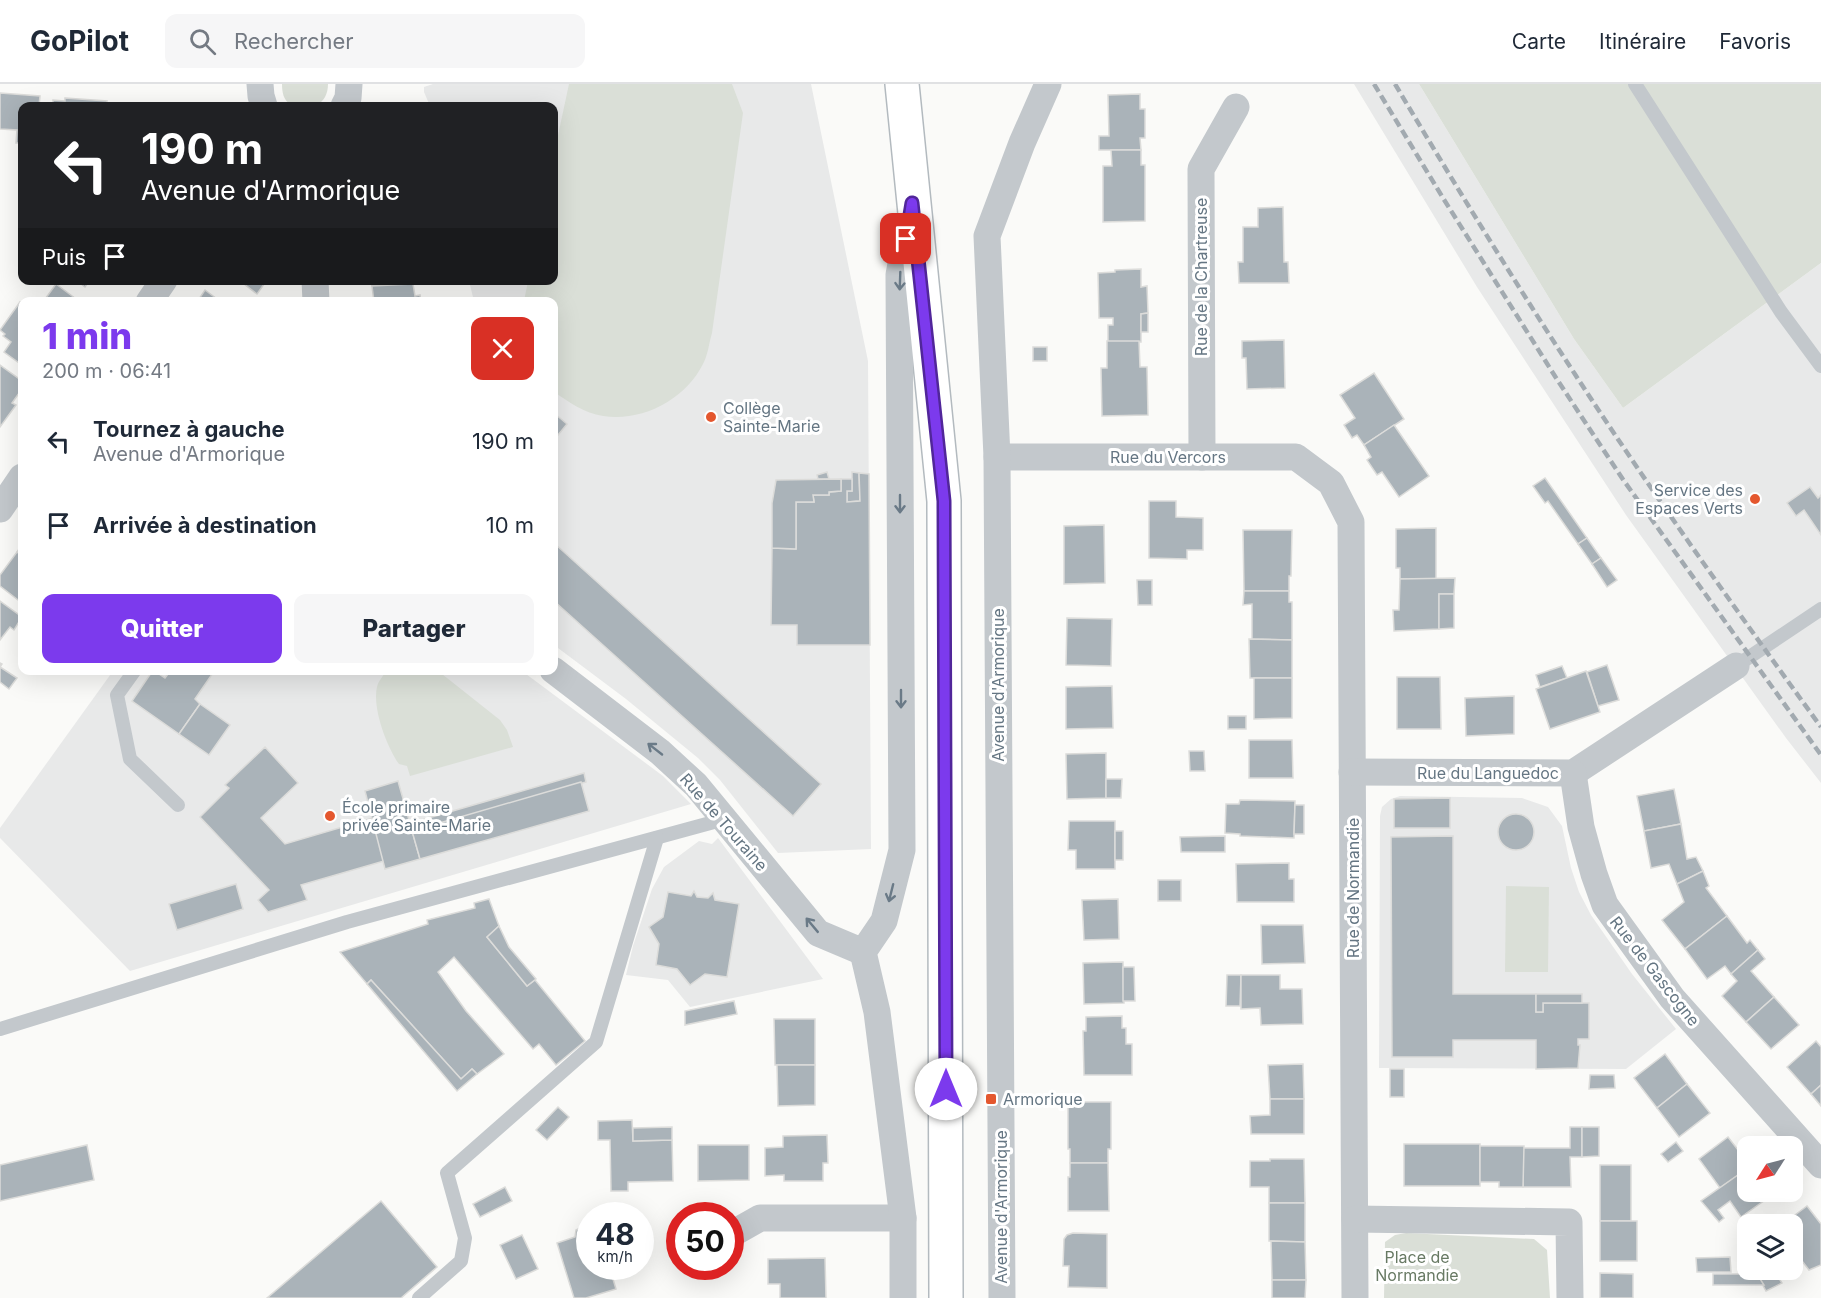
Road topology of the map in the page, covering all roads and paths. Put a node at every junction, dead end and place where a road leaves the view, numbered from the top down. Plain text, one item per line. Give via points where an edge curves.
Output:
1 (261, 84) edge
2 (349, 84) edge
3 (902, 84) edge
4 (1048, 84) edge
5 (1635, 84) edge
6 (263, 102) edge
7 (346, 102) edge
8 (1236, 107) dead end
9 (912, 203) junction
10 (1821, 366) edge
11 (996, 457) junction
12 (1202, 457) junction
13 (18, 483) edge
14 (1331, 483) joint
15 (0, 509) edge
16 (1821, 609) edge
17 (1736, 666) joint
18 (558, 674) edge
19 (131, 675) edge
20 (1352, 772) junction
21 (1574, 773) junction
22 (178, 805) dead end
23 (725, 819) junction
24 (657, 838) junction
25 (863, 952) junction
26 (0, 1029) edge
27 (1821, 1165) edge
28 (903, 1218) junction
29 (1355, 1219) junction
30 (744, 1228) edge
31 (419, 1298) edge
32 (903, 1298) edge
33 (946, 1298) edge
34 (1002, 1298) edge
35 (1355, 1298) edge
36 (1570, 1298) edge

1 - 6 street
2 - 7 street
3 - 9 main road
4 - 11 street, Avenue d'Armorique via 987,236
5 - 10 lane via 1781,312
8 - 12 street, Rue de la Chartreuse via 1201,169
9 -> 25 street via 899,275 902,850 884,921
9 - 33 main road via 944,501
11 - 12 street, Rue du Vercors
11 - 34 street, Avenue d'Armorique
12 - 14 street, Rue du Vercors via 1296,457
13 - 15 street
14 - 20 street, Rue de Normandie via 1352,522
16 - 17 lane
17 - 21 street, Rue du Languedoc
23 -> 18 street, Rue de Touraine via 660,752
19 - 22 lane via 117,695 130,759
20 - 21 street, Rue du Languedoc
20 - 29 street, Rue de Normandie
21 - 27 street, Rue de Gascogne via 1581,827 1605,905 1672,998
23 - 24 lane
25 -> 23 street, Rue de Touraine via 818,933
24 - 26 lane via 347,922
24 - 31 lane via 596,1042 447,1173 465,1238 461,1261
25 - 28 street via 877,1012
28 - 30 street via 760,1218
28 - 32 street
29 - 35 street, Rue de Normandie
29 - 36 street via 1569,1222

